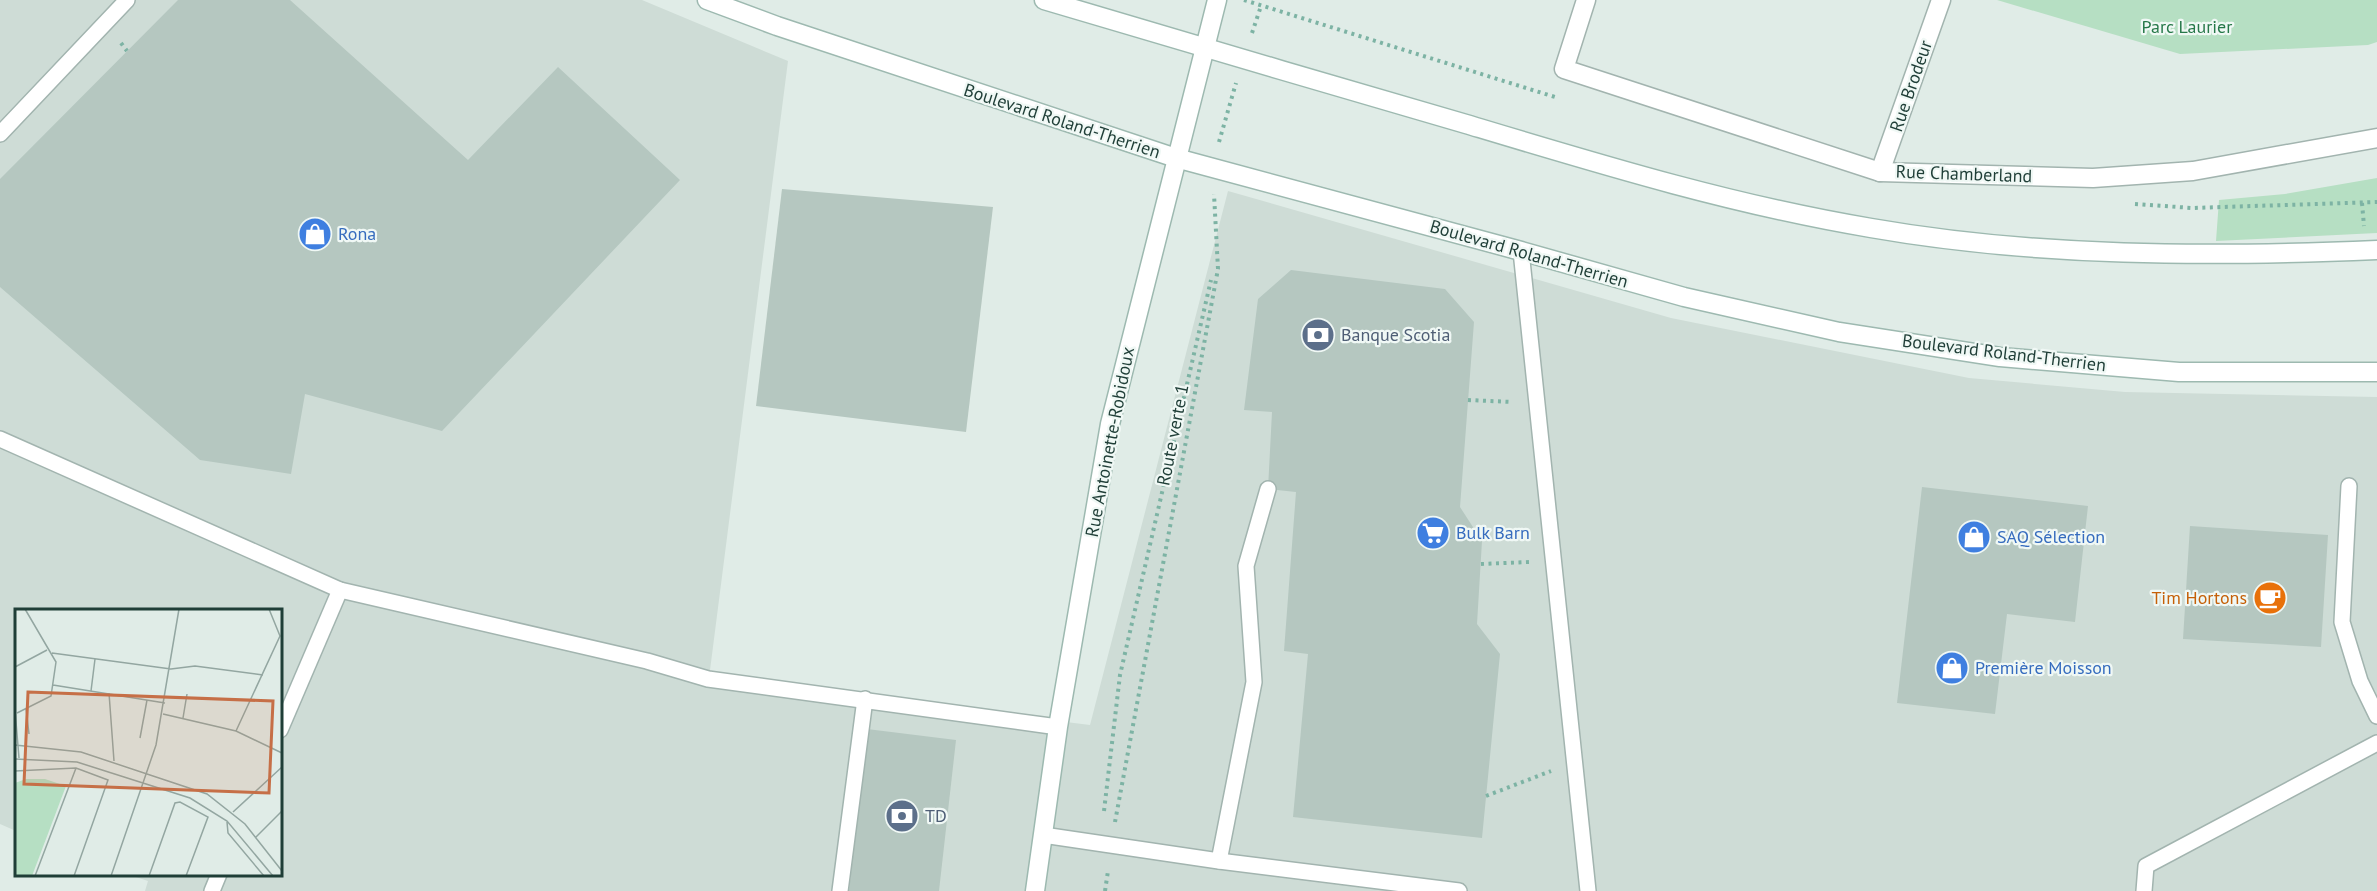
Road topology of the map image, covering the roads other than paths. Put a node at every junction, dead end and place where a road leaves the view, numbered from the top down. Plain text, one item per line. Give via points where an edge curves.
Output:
1 (127, 0) edge
2 (707, 0) edge
3 (1044, 0) edge
4 (1217, 0) edge
5 (1586, 0) edge
6 (1941, 0) edge
7 (1203, 48) junction
8 (0, 134) edge
9 (2377, 138) edge
10 (1176, 158) junction
11 (1880, 172) junction
12 (1521, 250) junction
13 (2377, 250) edge
14 (2377, 372) edge
15 (0, 439) edge
16 (2349, 486) dead end
17 (1268, 489) dead end
18 (340, 590) junction
19 (865, 699) junction
20 (2377, 716) edge
21 (282, 725) edge
22 (1058, 727) junction
23 (2377, 742) edge
24 (1043, 835) junction
25 (1219, 861) junction
26 (218, 876) edge
27 (212, 891) edge
28 (840, 891) edge
29 (1035, 891) edge
30 (1459, 891) edge
31 (1588, 891) edge
32 (2144, 891) edge

1 - 8 lane
2 - 10 main road, Boulevard Roland-Therrien
3 - 7 main road
4 - 7 main road, Rue Antoinette-Robidoux
5 - 11 main road, Rue Chamberland via 1564,69
6 - 11 main road, Rue Brodeur
7 - 10 main road, Rue Antoinette-Robidoux
7 - 13 main road via 1757,207 1874,229 2027,248 2235,255
9 - 11 main road, Rue Chamberland via 2193,171 2093,178
10 - 12 main road, Boulevard Roland-Therrien
10 - 22 main road, Rue Antoinette-Robidoux via 1110,424
12 - 14 main road, Boulevard Roland-Therrien via 1683,297 1839,332 2000,357 2179,372
12 - 31 lane
15 - 18 lane
16 - 20 lane via 2342,622 2360,681
17 - 25 lane via 1245,566 1254,682
18 - 19 lane via 647,661 708,679
18 - 21 lane
19 - 22 lane
19 - 28 lane
22 - 24 main road, Rue Antoinette-Robidoux
23 - 32 lane via 2146,867
24 - 25 lane
24 - 29 main road, Rue Antoinette-Robidoux
25 - 30 lane
26 - 27 lane

